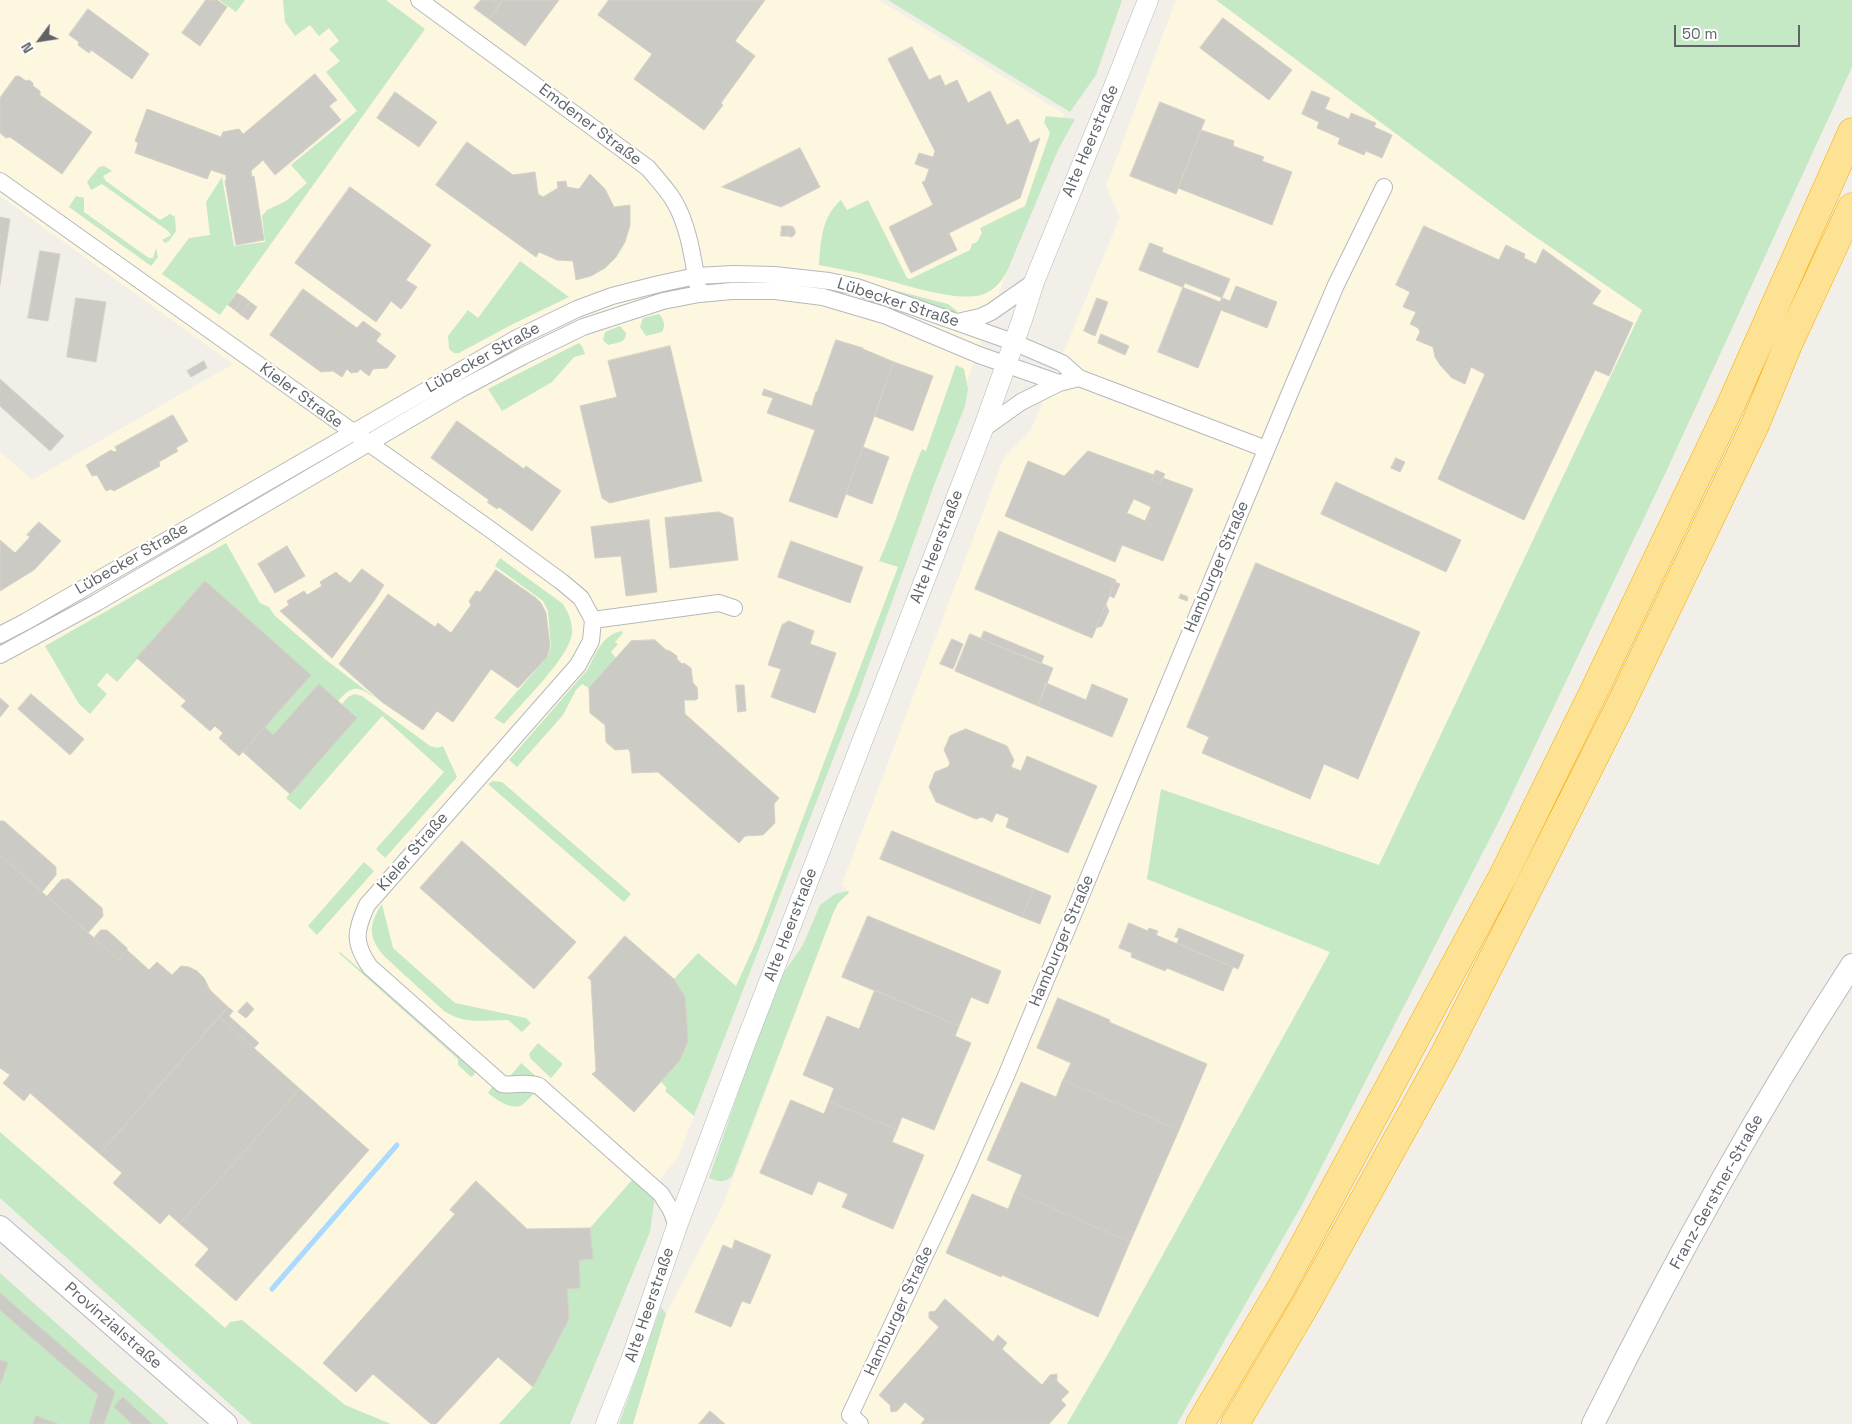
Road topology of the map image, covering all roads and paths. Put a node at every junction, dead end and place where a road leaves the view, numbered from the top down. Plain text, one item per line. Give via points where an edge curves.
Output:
1 (419, 0) edge
2 (1148, 0) edge
3 (1852, 132) edge
4 (0, 181) edge
5 (1384, 187) dead end
6 (1852, 206) edge
7 (696, 276) junction
8 (1034, 282) junction
9 (699, 294) junction
10 (957, 322) junction
11 (1014, 342) junction
12 (1006, 364) junction
13 (1079, 378) junction
14 (1059, 383) junction
15 (983, 429) junction
16 (352, 432) junction
17 (368, 444) junction
18 (1266, 449) junction
19 (734, 608) dead end
20 (593, 620) junction
21 (0, 635) edge
22 (0, 655) edge
23 (1852, 965) edge
24 (677, 1226) junction
25 (0, 1227) edge
26 (226, 1424) edge
27 (606, 1424) edge
28 (860, 1424) edge
29 (1200, 1424) edge
30 (1235, 1424) edge
31 (1593, 1424) edge

1 - 7 street, Emdener Straße via 648,168 675,202
2 - 8 street, Alte Heerstraße
3 - 29 highway via 1729,409 1504,874 1281,1288
4 - 16 street, Kieler Straße
5 - 18 street, Hamburger Straße via 1336,285
6 - 30 highway via 1755,425 1526,895 1444,1055 1306,1304
7 - 9 street, Emdener Straße
7 - 10 street, Lübecker Straße via 774,275 829,281 857,287
7 - 16 street, Lübecker Straße via 612,296 545,324
8 - 10 street via 991,312
8 - 11 street, Alte Heerstraße
9 - 12 street, Lübecker Straße via 775,291 823,297 884,315
9 - 17 street, Lübecker Straße via 663,301 583,327 459,390
10 - 11 street, Lübecker Straße
11 - 12 street, Alte Heerstraße
11 - 13 street via 1062,363
12 - 14 street
12 - 15 street, Alte Heerstraße
13 - 14 street
13 - 18 street
14 - 15 street via 1021,402
15 - 24 street, Alte Heerstraße
16 - 17 street, Kieler Straße
16 - 21 street, Lübecker Straße
17 - 20 street, Kieler Straße via 562,582 581,598
17 - 22 street, Lübecker Straße via 96,603
18 - 28 street, Hamburger Straße via 1006,1076 850,1415
19 - 20 street via 719,603
20 - 24 street, Kieler Straße via 591,641 578,665 367,905 357,934 360,953 370,967 502,1084 540,1086 660,1194
23 - 31 main road, Franz-Gerstner-Straße via 1806,1036 1710,1201
24 - 27 street, Alte Heerstraße
25 - 26 main road, Provinzialstraße

